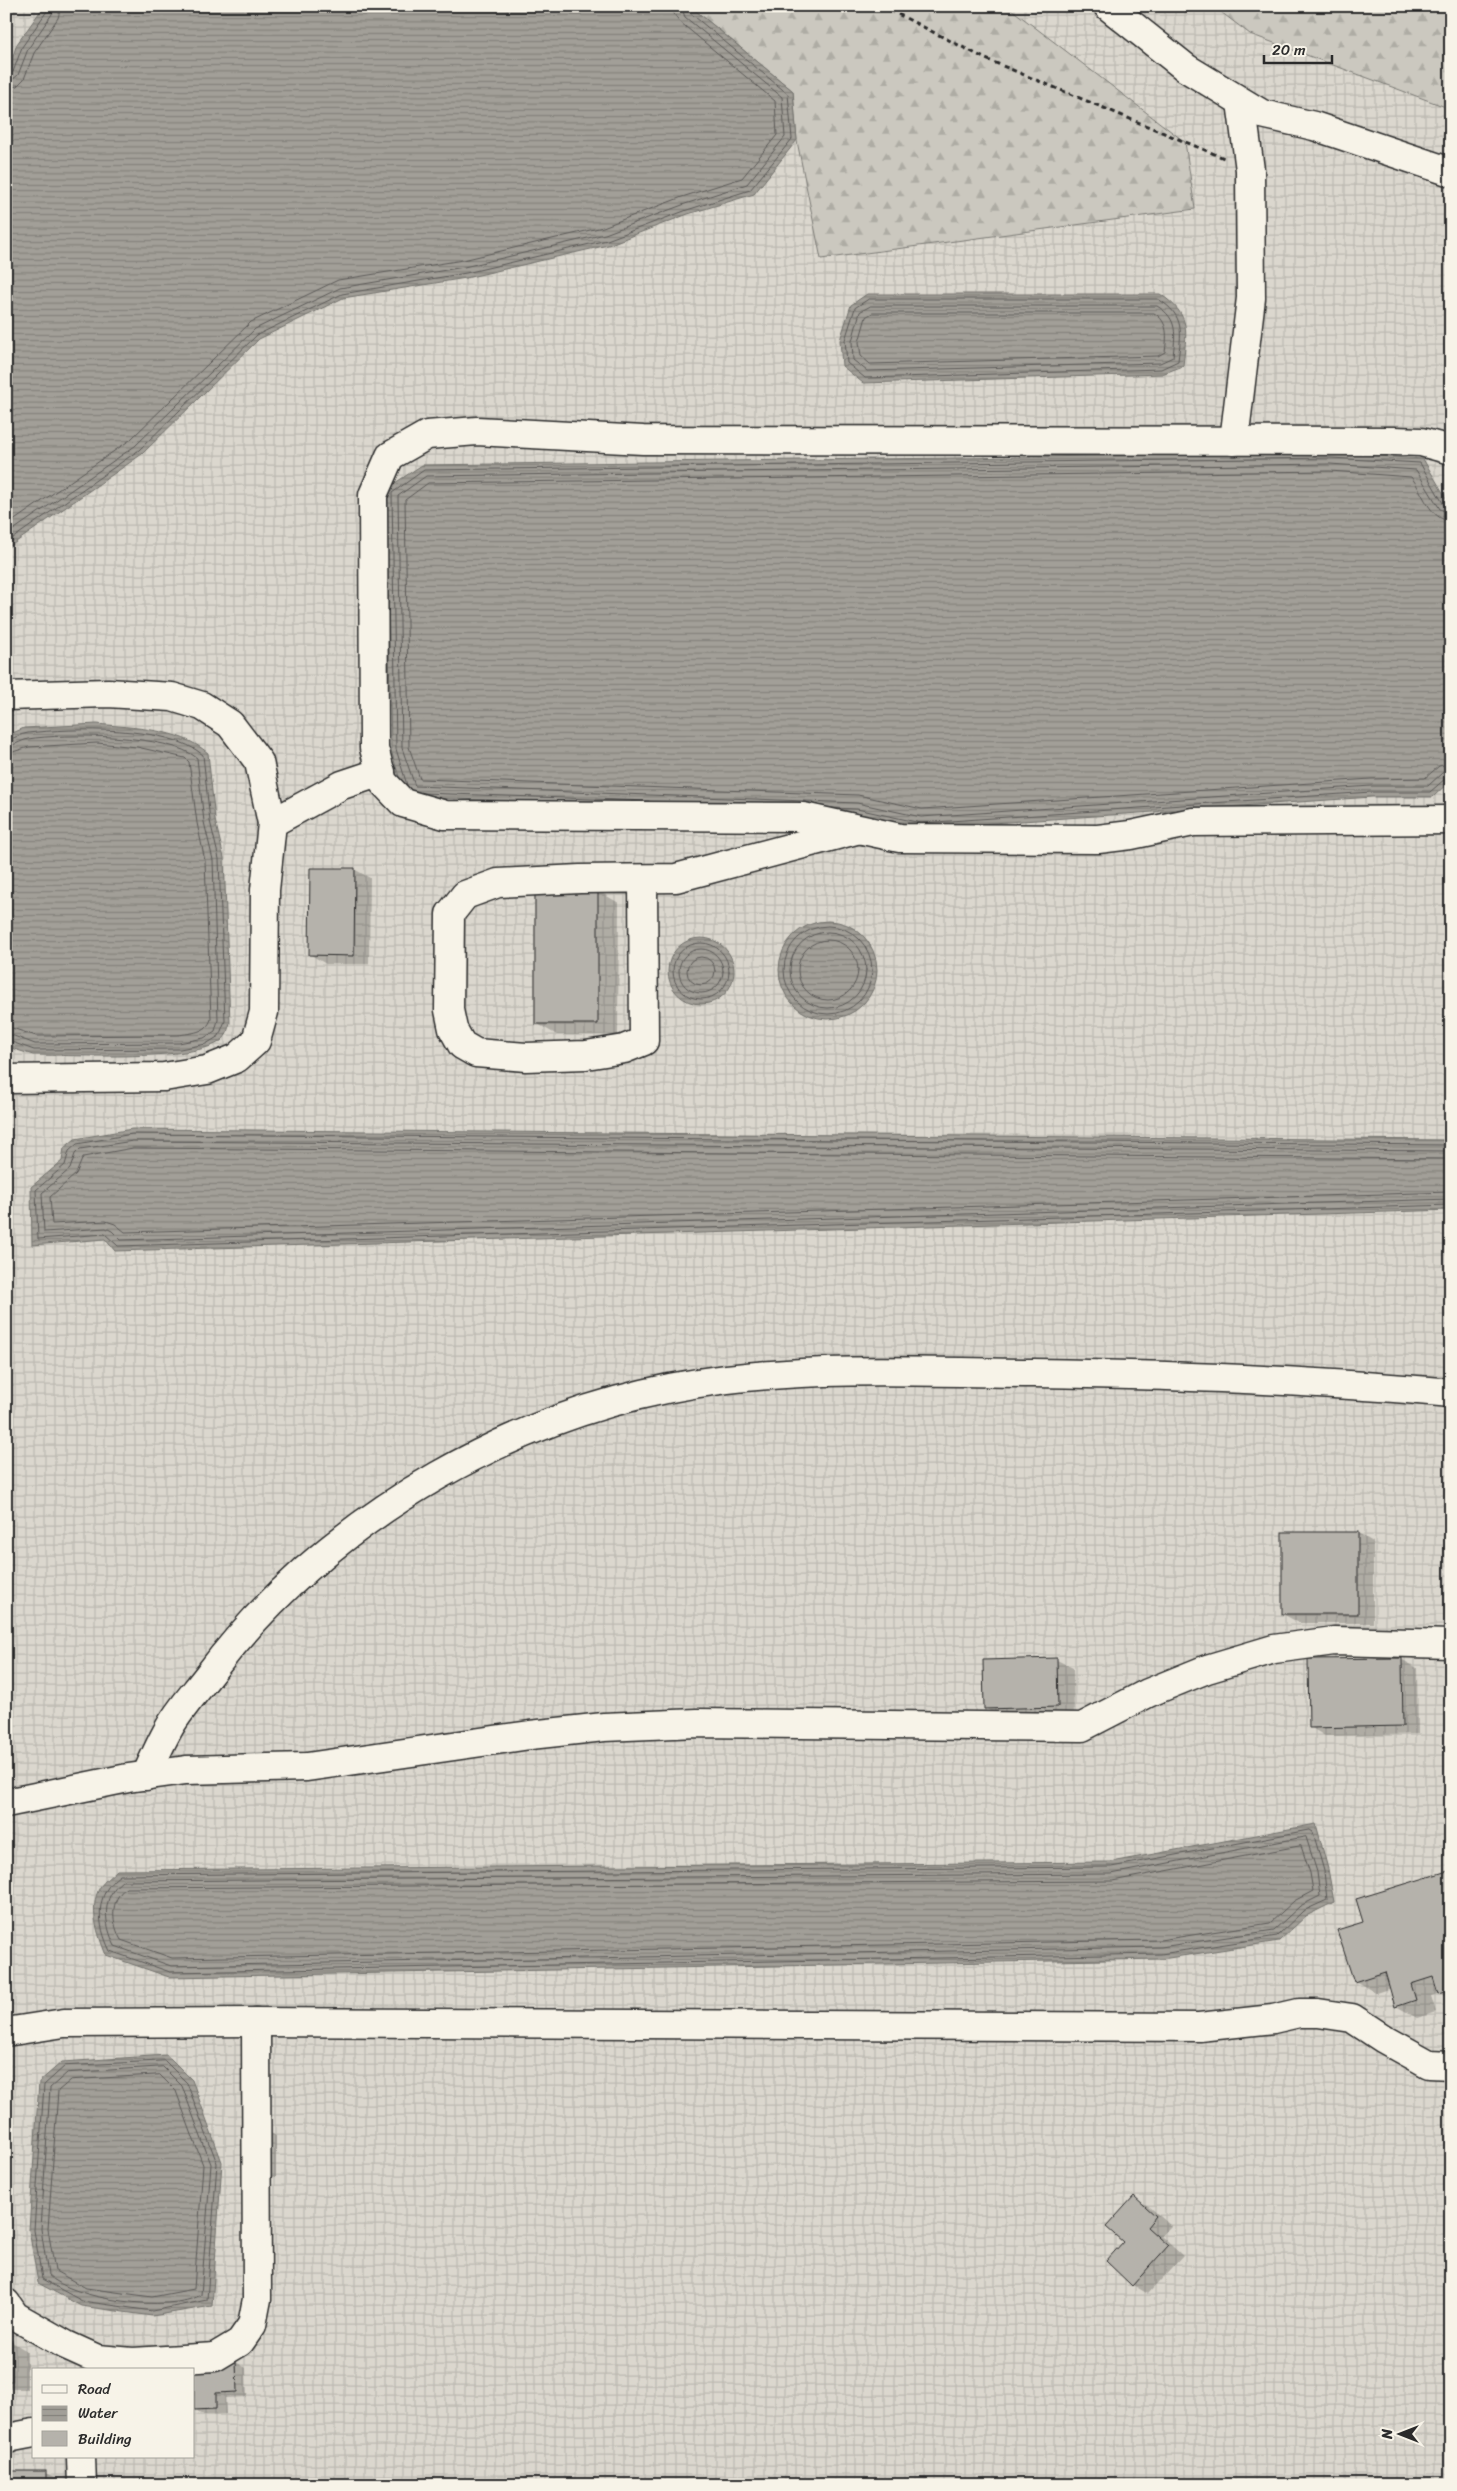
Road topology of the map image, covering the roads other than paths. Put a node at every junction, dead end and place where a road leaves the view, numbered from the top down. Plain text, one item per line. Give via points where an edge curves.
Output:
1 (1108, 6) edge
2 (1241, 102) junction
3 (1451, 172) edge
4 (1234, 441) junction
5 (1451, 450) edge
6 (6, 696) edge
7 (381, 772) junction
8 (1451, 820) edge
9 (272, 823) junction
10 (861, 829) junction
11 (643, 878) junction
12 (6, 1079) edge
13 (1451, 1393) edge
14 (1451, 1644) edge
15 (146, 1776) junction
16 (6, 1803) edge
17 (256, 2022) junction
18 (6, 2032) edge
19 (1451, 2065) edge
20 (6, 2303) edge
21 (79, 2360) edge
22 (32, 2433) edge
23 (6, 2440) edge
24 (81, 2458) edge
25 (82, 2485) edge

1 - 2 lane via 1186,68
2 - 3 lane via 1262,114 1314,126
2 - 4 lane via 1250,170 1251,298
4 - 5 lane via 1421,442
4 - 7 lane via 643,440 477,432 427,435 390,456 373,495 374,748
6 - 9 lane via 108,693 172,697 202,706 230,724 259,762
7 - 9 lane via 342,785
7 - 10 lane via 384,782 402,803 445,816 803,817
8 - 10 lane via 1194,822 1098,839 900,838
9 - 12 lane via 265,890 264,1012 256,1041 237,1058 207,1070 164,1077
10 - 11 lane via 676,878
11 - 11 lane via 644,1041 624,1049 586,1055 476,1053 462,1045 453,1029 449,1010 450,914 465,895 498,883
13 - 15 lane via 1350,1384 1175,1376 869,1372 728,1379 659,1390 598,1406 540,1427 477,1456 411,1491 355,1529 296,1580 235,1640 170,1727
14 - 15 lane via 1334,1641 1274,1649 1207,1668 1148,1693 1082,1727 788,1723 614,1726 307,1767 186,1770
15 - 16 lane
17 - 18 lane via 64,2023
17 - 19 lane via 1199,2027 1318,2012 1352,2018 1429,2064
17 - 21 lane via 257,2299 252,2325 240,2342 215,2357 133,2362
20 - 21 lane via 15,2316
22 - 23 lane
24 - 25 lane

